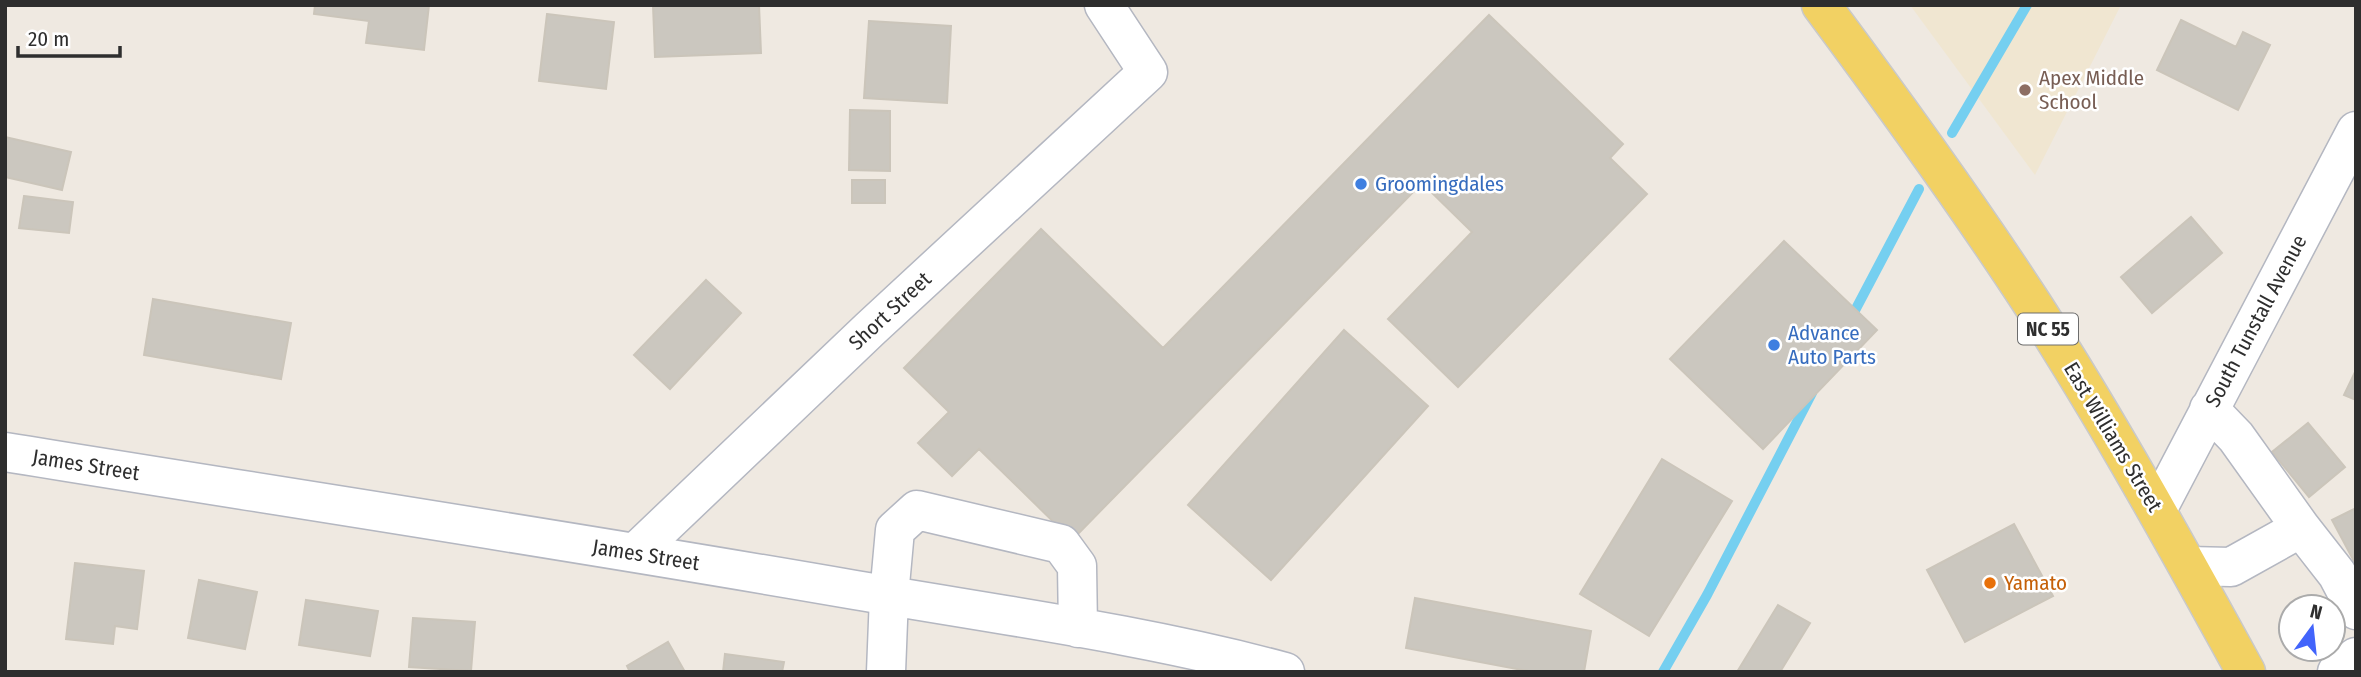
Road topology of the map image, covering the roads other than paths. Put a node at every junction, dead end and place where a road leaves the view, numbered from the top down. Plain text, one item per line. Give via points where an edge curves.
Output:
1 (1104, 5) edge
2 (1821, 5) edge
3 (2356, 131) edge
4 (2209, 409) junction
5 (5, 452) edge
6 (2157, 510) junction
7 (2301, 528) junction
8 (635, 553) junction
9 (2189, 566) junction
10 (889, 596) junction
11 (2356, 610) edge
12 (1078, 628) junction
13 (2356, 657) edge
14 (886, 672) edge
15 (1285, 672) edge
16 (2246, 672) edge
17 (2337, 672) edge

1 - 8 street, Short Street via 1148,72
2 - 6 main road, East Williams Street / NC 55 via 1927,148 2026,295
3 - 4 street, South Tunstall Avenue
4 - 6 street, South Tunstall Avenue
4 - 7 street via 2236,437
5 - 8 street, James Street
6 - 9 main road, East Williams Street / NC 55
7 - 9 street via 2231,567
7 - 11 street via 2337,574
8 - 10 street, James Street
9 - 16 main road, East Williams Street / NC 55
10 - 12 street, James Street
10 - 12 street via 895,530 917,510 1061,544 1077,566
10 - 14 street
12 - 15 street, James Street
13 - 17 street

